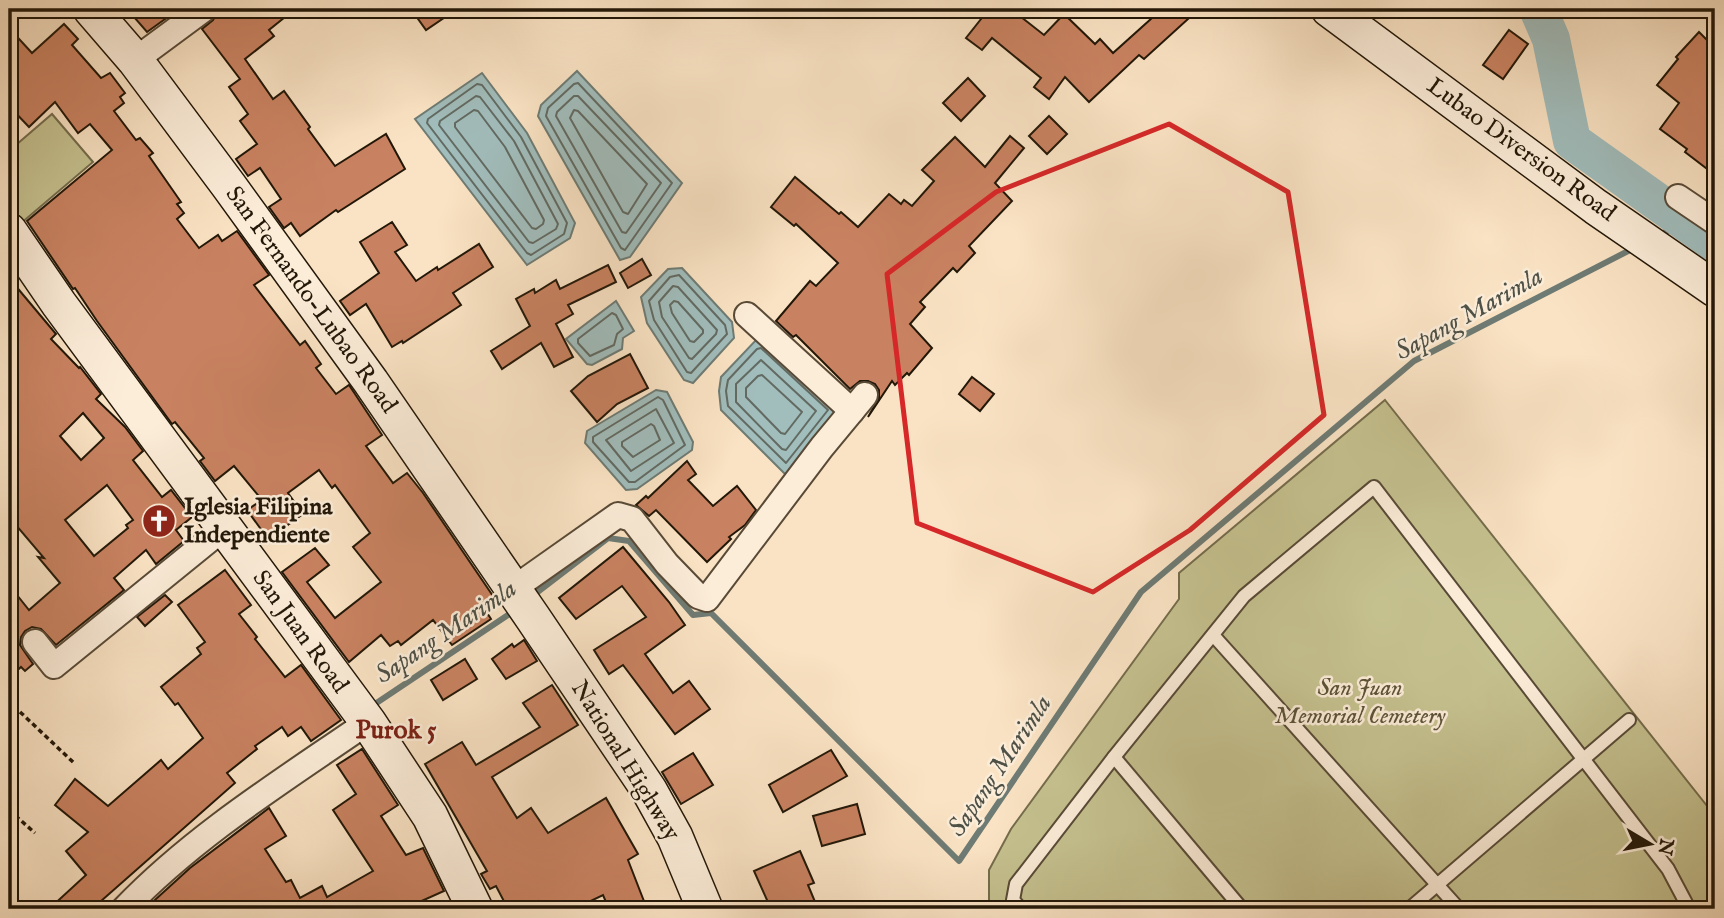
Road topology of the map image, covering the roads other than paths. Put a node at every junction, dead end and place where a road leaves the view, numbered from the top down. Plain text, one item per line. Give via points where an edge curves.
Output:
1 (91, 9) edge
2 (204, 9) edge
3 (1329, 9) edge
4 (135, 60) junction
5 (1678, 197) dead end
6 (1715, 222) edge
7 (9, 231) edge
8 (1706, 282) edge
9 (747, 314) dead end
10 (223, 528) junction
11 (522, 602) junction
12 (1213, 635) junction
13 (35, 642) dead end
14 (1629, 720) dead end
15 (368, 722) junction
16 (1115, 757) junction
17 (1584, 758) junction
18 (1437, 885) junction
19 (124, 909) edge
20 (475, 909) edge
21 (705, 909) edge
22 (1021, 909) edge
23 (1242, 909) edge
24 (1409, 909) edge
25 (1460, 909) edge
26 (1683, 909) edge

1 - 4 street, San Fernando-Lubao Road
2 - 4 street
3 - 8 street, Lubao Diversion Road via 1596,207
4 - 11 street, San Fernando-Lubao Road via 371,382
5 - 6 street
7 - 10 street, San Juan Road
9 - 11 street via 858,403 707,599 698,596 659,540 632,519 618,515
10 - 13 street via 54,666
10 - 15 street, San Juan Road
11 - 21 street, National Highway via 649,790 675,837
12 - 16 lane
12 - 17 lane via 1244,596 1374,487
12 - 18 lane
14 - 17 lane
15 - 19 street via 232,816
15 - 20 street, San Juan Road via 430,816
16 - 22 lane via 1016,884 1013,900
16 - 23 lane
17 - 18 lane
17 - 26 lane via 1668,869 1686,903
18 - 24 lane
18 - 25 lane

